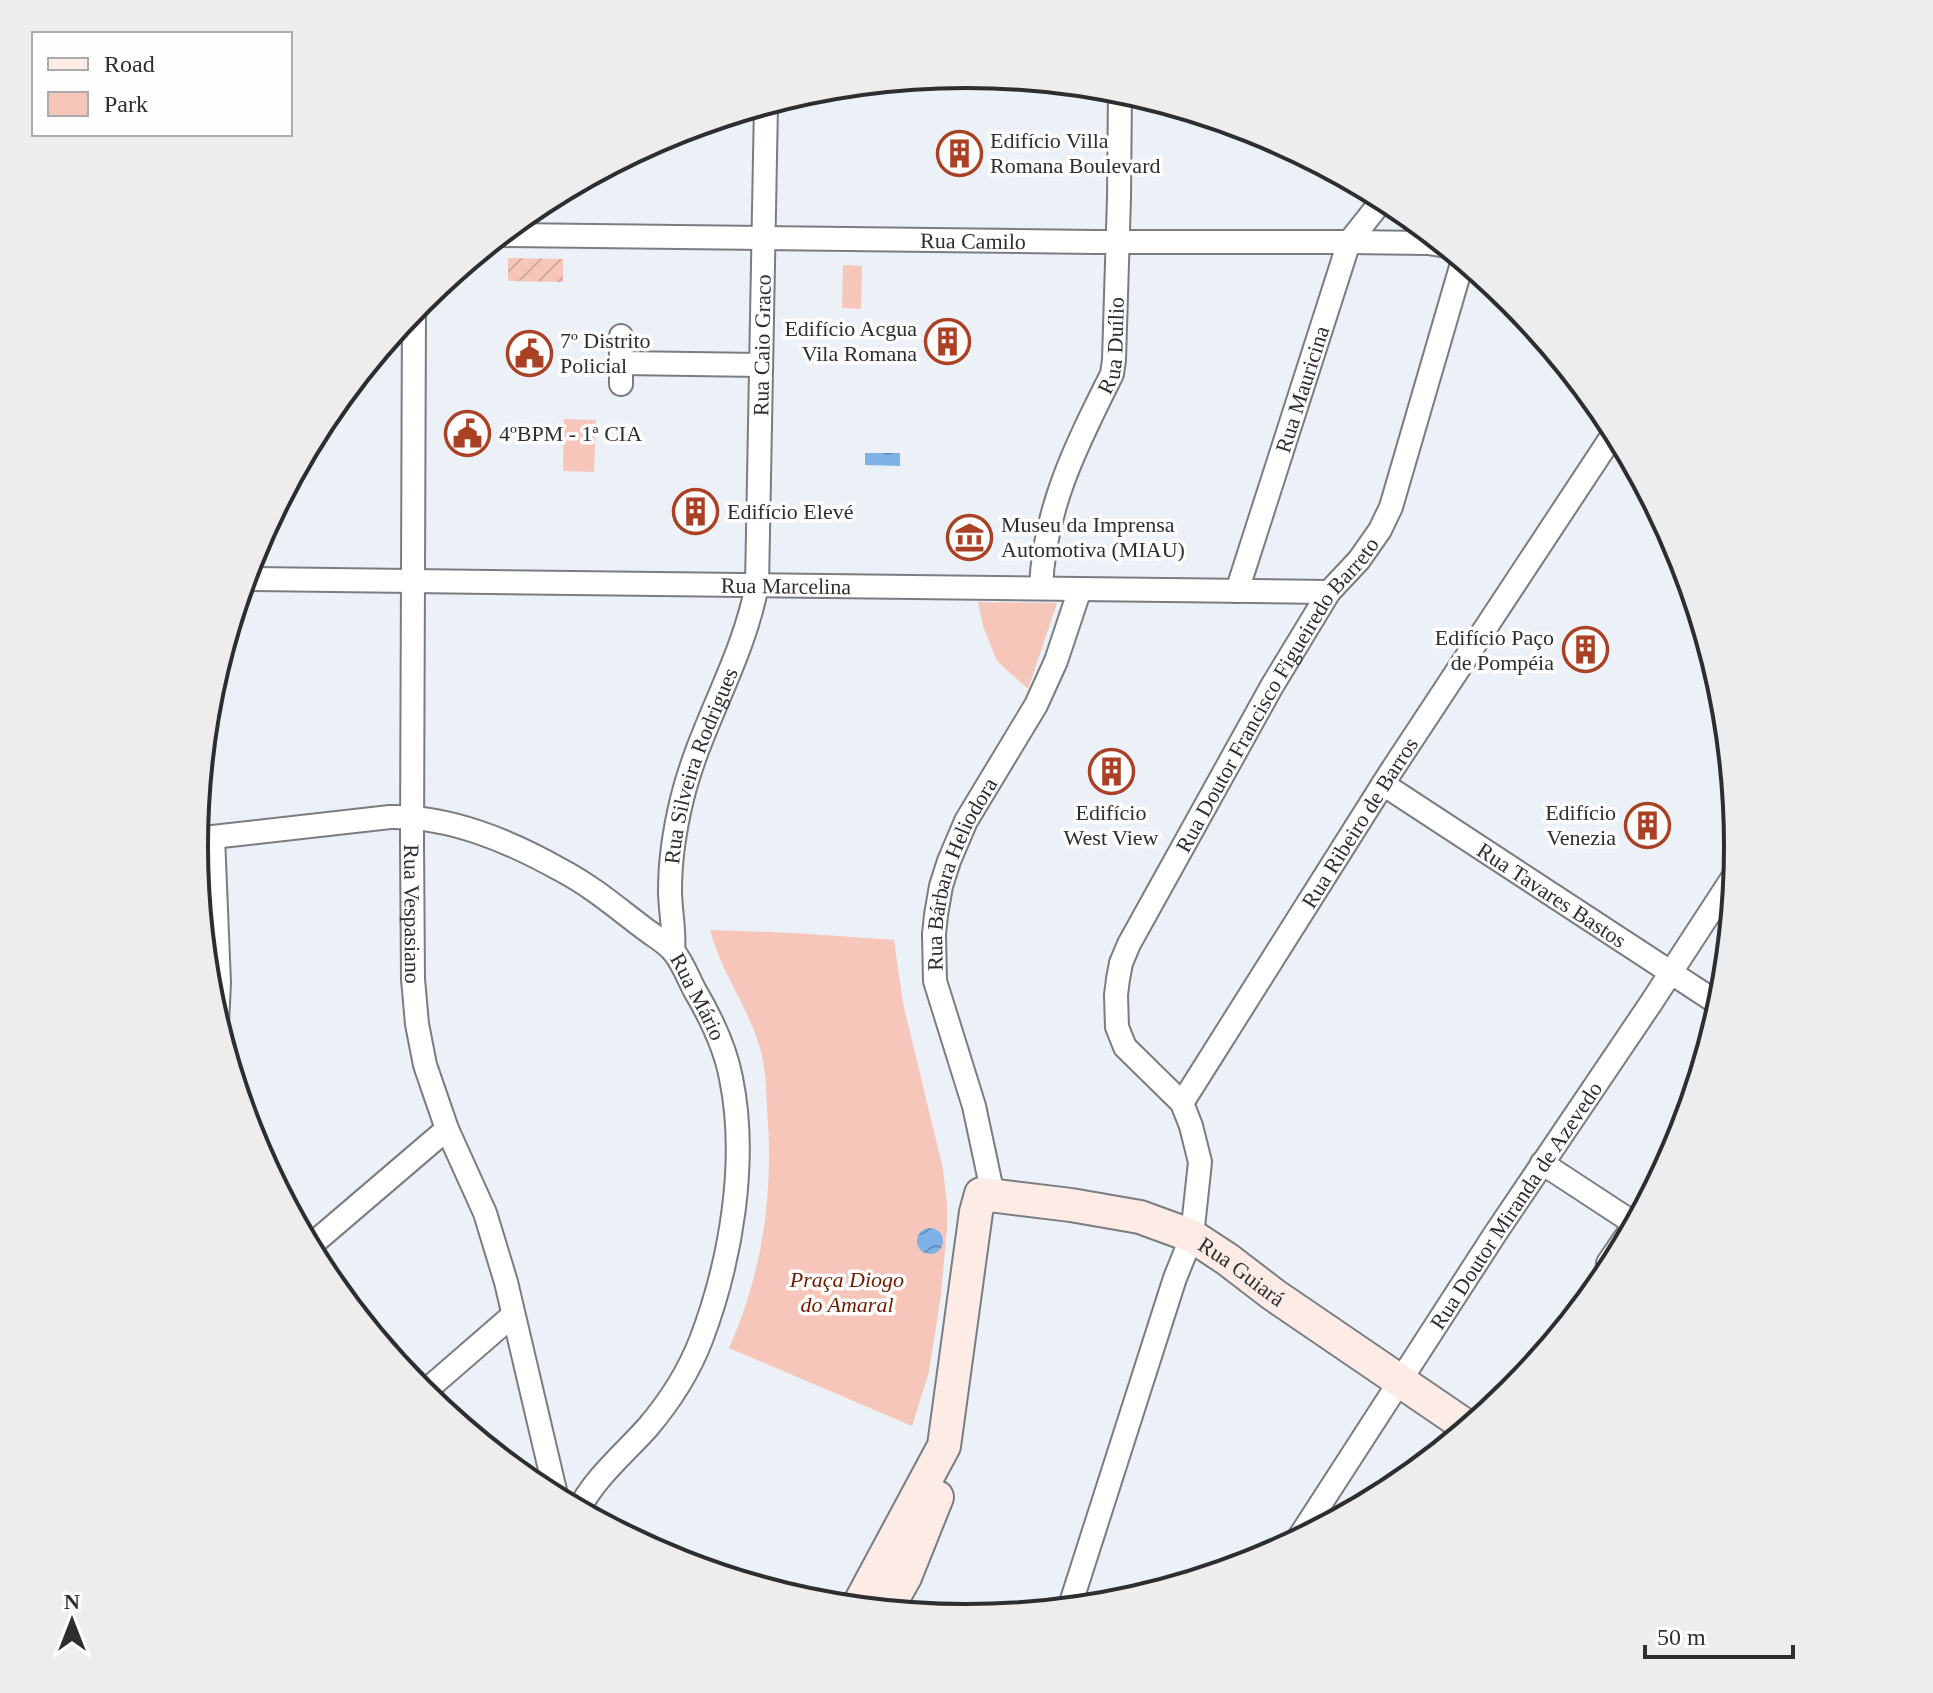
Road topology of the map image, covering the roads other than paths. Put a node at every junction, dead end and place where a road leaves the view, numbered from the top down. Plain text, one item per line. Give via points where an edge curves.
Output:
1 (1120, 104) edge
2 (766, 115) edge
3 (1376, 208) edge
4 (518, 235) edge
5 (763, 239) junction
6 (1118, 242) junction
7 (1349, 242) junction
8 (1425, 243) edge
9 (1460, 270) edge
10 (414, 327) edge
11 (621, 336) dead end
12 (761, 365) junction
13 (1608, 442) edge
14 (257, 579) edge
15 (412, 581) junction
16 (757, 585) junction
17 (1041, 588) junction
18 (1080, 589) junction
19 (1237, 591) junction
20 (1329, 592) junction
21 (1383, 784) junction
22 (412, 817) junction
23 (208, 838) edge
24 (1723, 892) edge
25 (210, 896) edge
26 (673, 951) junction
27 (217, 960) edge
28 (1671, 973) junction
29 (1709, 998) edge
30 (1182, 1103) junction
31 (447, 1129) junction
32 (1542, 1163) junction
33 (987, 1188) junction
34 (1627, 1219) edge
35 (1192, 1236) junction
36 (318, 1239) edge
37 (513, 1315) junction
38 (1399, 1381) junction
39 (432, 1385) edge
40 (1460, 1422) edge
41 (553, 1482) edge
42 (583, 1500) edge
43 (1308, 1524) edge
44 (862, 1598) edge
45 (1073, 1598) edge
46 (892, 1601) edge

1 - 6 street, Rua Duílio
2 - 5 street, Rua Caio Graco
3 - 7 street, Rua Mauricina
4 - 5 street, Rua Camilo
5 - 6 street, Rua Camilo
5 - 12 street, Rua Caio Graco
6 - 7 street, Rua Camilo
6 - 17 street, Rua Duílio via 1112,374 1059,491 1043,552
7 - 8 street, Rua Camilo
7 - 19 street, Rua Mauricina
9 - 20 street, Rua Doutor Francisco Figueiredo Barreto via 1391,507 1359,560
10 - 15 street, Rua Vespasiano
11 - 12 street via 621,374
12 - 16 street, Rua Caio Graco
13 - 21 street, Rua Ribeiro de Barros
14 - 15 street, Rua Marcelina
15 - 16 street, Rua Marcelina
15 - 22 street, Rua Vespasiano
16 - 17 street, Rua Marcelina
16 - 26 street, Rua Silveira Rodrigues via 745,632 683,797 670,890
17 - 18 street, Rua Marcelina
18 - 19 street, Rua Marcelina
18 - 33 street, Rua Bárbara Heliodora via 1036,705 966,821 941,886 936,915 935,981 974,1106
19 - 20 street, Rua Marcelina
20 - 30 street, Rua Doutor Francisco Figueiredo Barreto via 1121,963 1116,1012 1125,1047
21 - 28 street, Rua Tavares Bastos
21 - 30 street, Rua Ribeiro de Barros
22 - 23 street, Rua Mário
22 - 26 street, Rua Mário via 460,826 540,858 590,886
22 - 31 street, Rua Vespasiano via 417,1024
24 - 28 street, Rua Doutor Miranda de Azevedo
25 - 27 street
26 - 42 street, Rua Mário via 713,1022 731,1077 736,1123 732,1230 709,1319 690,1365 650,1425
28 - 29 street, Rua Tavares Bastos
28 - 32 street, Rua Doutor Miranda de Azevedo
30 - 35 street via 1200,1162
31 - 36 street
31 - 37 street, Rua Vespasiano via 485,1213
32 - 34 street
32 - 38 street, Rua Doutor Miranda de Azevedo
33 - 35 street, Rua Guiará via 1140,1217
33 - 44 street, Rua Bárbara Heliodora via 976,1212 944,1446
33 - 46 street, Rua Bárbara Heliodora via 982,1335 966,1421
35 - 38 street, Rua Guiará
35 - 45 street
37 - 39 street
37 - 41 street, Rua Vespasiano
38 - 40 street, Rua Guiará
38 - 43 street, Rua Doutor Miranda de Azevedo

